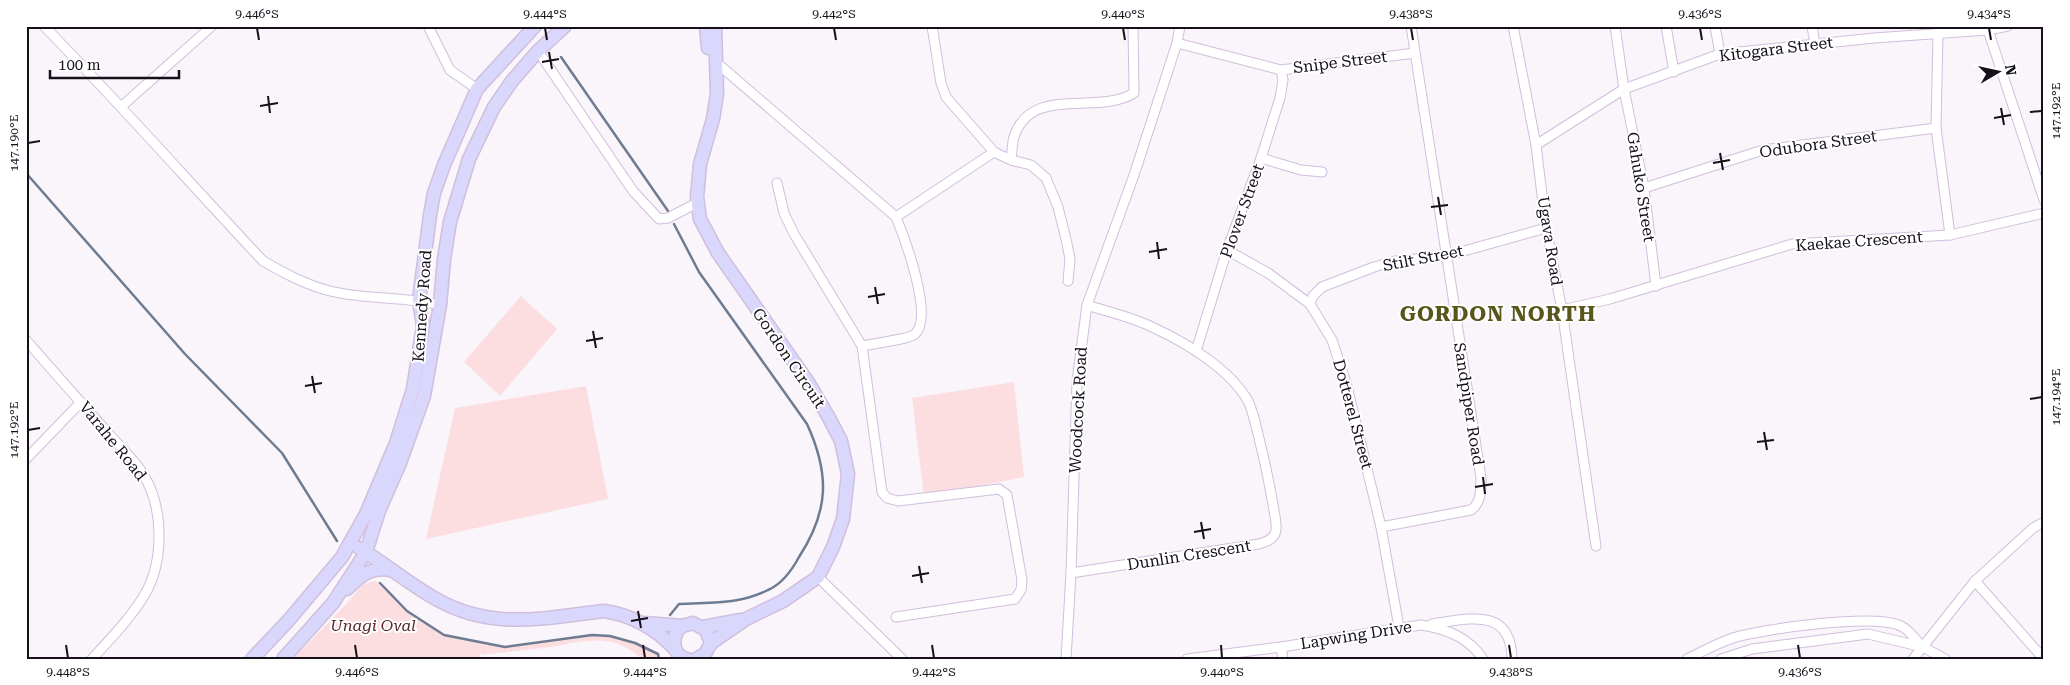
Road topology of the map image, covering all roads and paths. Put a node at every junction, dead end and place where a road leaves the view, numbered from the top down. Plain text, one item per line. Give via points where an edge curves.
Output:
1 (44, 26) edge
2 (212, 26) edge
3 (428, 26) edge
4 (536, 26) edge
5 (564, 26) edge
6 (706, 26) edge
7 (715, 26) edge
8 (932, 26) edge
9 (1133, 26) edge
10 (1180, 26) edge
11 (1411, 26) edge
12 (1513, 26) edge
13 (1615, 26) edge
14 (1666, 26) edge
15 (1714, 26) edge
16 (1812, 26) edge
17 (2008, 26) edge
18 (1988, 30) junction
19 (1938, 33) junction
20 (1177, 43) junction
21 (1815, 44) junction
22 (538, 51) junction
23 (1415, 52) junction
24 (1720, 54) junction
25 (718, 63) junction
26 (1281, 70) junction
27 (1674, 72) junction
28 (477, 89) junction
29 (1624, 89) junction
30 (122, 106) junction
31 (1936, 128) junction
32 (1536, 145) junction
33 (994, 152) junction
34 (1261, 158) junction
35 (1011, 160) junction
36 (1322, 172) dead end
37 (777, 183) dead end
38 (1644, 188) junction
39 (2044, 200) edge
40 (697, 203) junction
41 (2044, 213) edge
42 (896, 217) junction
43 (1546, 228) junction
44 (1950, 235) junction
45 (1227, 250) junction
46 (1446, 256) junction
47 (1068, 281) dead end
48 (1656, 286) junction
49 (419, 300) junction
50 (1310, 304) junction
51 (440, 305) junction
52 (1087, 305) junction
53 (1562, 310) junction
54 (26, 340) edge
55 (862, 346) junction
56 (1196, 351) junction
57 (81, 402) junction
58 (26, 459) edge
59 (380, 511) junction
60 (2044, 522) edge
61 (1381, 527) junction
62 (350, 543) junction
63 (1596, 546) dead end
64 (366, 552) junction
65 (393, 571) junction
66 (1071, 573) junction
67 (818, 577) junction
68 (1975, 581) junction
69 (332, 603) junction
70 (896, 617) dead end
71 (746, 619) junction
72 (642, 623) junction
73 (1422, 625) junction
74 (682, 626) junction
75 (703, 627) junction
76 (1399, 627) junction
77 (710, 643) junction
78 (1923, 646) junction
79 (1281, 647) junction
80 (682, 656) edge
81 (699, 658) edge
82 (92, 659) edge
83 (252, 659) edge
84 (283, 659) edge
85 (902, 659) edge
86 (1066, 659) edge
87 (1187, 659) edge
88 (1283, 659) edge
89 (1483, 659) edge
90 (1512, 659) edge
91 (1687, 659) edge
92 (1721, 659) edge
93 (1912, 659) edge
94 (1945, 659) edge
95 (2044, 659) edge

1 - 30 street
2 - 30 street
3 - 28 street via 450,70
4 - 28 main road, Kennedy Road
5 - 22 main road, Kennedy Road
6 - 25 main road, Gordon Circuit via 709,52
7 - 25 main road, Gordon Circuit
8 - 33 street via 946,97
9 - 35 street via 1134,93 1123,100 1033,110 1014,138
10 - 20 street, Woodcock Road
11 - 23 street, Sandpiper Road
12 - 32 street, Ugava Road
13 - 29 street, Gahuko Street
14 - 27 street
15 - 24 street
16 - 21 street
17 - 18 street, Kitogara Street
18 - 19 street, Kitogara Street
18 - 39 street
19 - 21 street, Kitogara Street
19 - 31 street
20 - 26 street, Snipe Street
20 - 52 street, Woodcock Road
21 - 24 street, Kitogara Street
22 - 40 street via 633,191 659,219 668,218
22 - 51 main road, Kennedy Road via 494,107 469,159 450,222
23 - 26 street, Snipe Street
23 - 46 street, Sandpiper Road
24 - 27 street, Kitogara Street
25 - 40 main road, Gordon Circuit via 715,109 700,164
25 - 42 street
26 - 34 street, Plover Street via 1284,80
27 - 29 street, Kitogara Street
28 - 49 main road, Kennedy Road via 434,193
29 - 32 street, Kitogara Street
29 - 38 street, Gahuko Street
30 - 49 street via 263,261 287,275 330,291
31 - 38 street, Odubora Street via 1763,150
31 - 44 street
32 - 43 street, Ugava Road
33 - 35 street
33 - 42 street
34 - 36 street via 1301,170
34 - 45 street, Plover Street
35 - 47 street via 1031,165 1046,178 1066,239 1070,259
37 - 55 street via 784,213 794,234
38 - 48 street, Gahuko Street
40 - 67 main road, Gordon Circuit via 700,219 718,253 808,382 841,441 848,474 843,519
41 - 44 street, Kaekae Crescent
42 - 55 street via 905,238 923,317 914,336
43 - 46 street, Stilt Street
43 - 53 street, Ugava Road
44 - 48 street, Kaekae Crescent via 1792,244
45 - 50 street, Dotterel Street via 1268,273
45 - 56 street, Plover Street
46 - 50 street, Stilt Street via 1395,261 1350,275 1322,286
46 - 61 street, Sandpiper Road via 1481,478 1477,506 1471,510
48 - 53 street, Kaekae Crescent
49 - 51 street
49 - 62 main road, Kennedy Road via 423,326 411,398 381,480
50 - 61 street, Dotterel Street via 1332,340 1341,366
51 - 59 main road, Kennedy Road via 424,396
52 - 56 street, Dunlin Crescent via 1151,326
52 - 66 street, Woodcock Road via 1076,382
53 - 63 street, Ugava Road
54 - 57 street, Varahe Road
55 - 70 street via 882,492 886,498 898,501 1004,490 1021,573 1021,590 1015,599
56 - 66 street, Dunlin Crescent via 1230,380 1248,402 1268,472 1276,534 1269,541 1241,548
57 - 58 street
57 - 82 street, Varahe Road via 143,474 156,504 159,524 152,578 145,594
59 - 64 main road, Kennedy Road
59 - 65 main road via 375,525 375,541 377,550
60 - 68 street via 2033,528
61 - 76 street, Dotterel Street
62 - 64 main road
62 - 83 main road, Kennedy Road via 288,621
64 - 65 main road
64 - 69 main road, Kennedy Road
65 - 69 main road via 379,568 359,577
65 - 72 main road via 436,600 476,615 529,621 604,611
66 - 86 street, Woodcock Road
67 - 71 main road, Gordon Circuit via 783,601
67 - 85 street
68 - 78 street
68 - 95 street
69 - 84 main road, Kennedy Road
71 - 75 main road, Gordon Circuit
71 - 77 main road, Gordon Circuit
72 - 74 main road
72 - 80 main road via 663,636
73 - 76 street, Lapwing Drive
73 - 89 street, Lapwing Drive via 1441,628 1459,636
73 - 90 street via 1477,618 1491,621 1507,634 1512,644
74 - 75 main road, Gordon Circuit via 693,623
74 - 80 main road via 674,637
75 - 77 main road
76 - 79 street, Lapwing Drive
77 - 81 main road
78 - 91 street via 1901,625 1856,621 1755,633 1733,638
78 - 92 street via 1868,634 1752,649
78 - 93 street
78 - 94 street
79 - 87 street, Lapwing Drive
79 - 88 street

